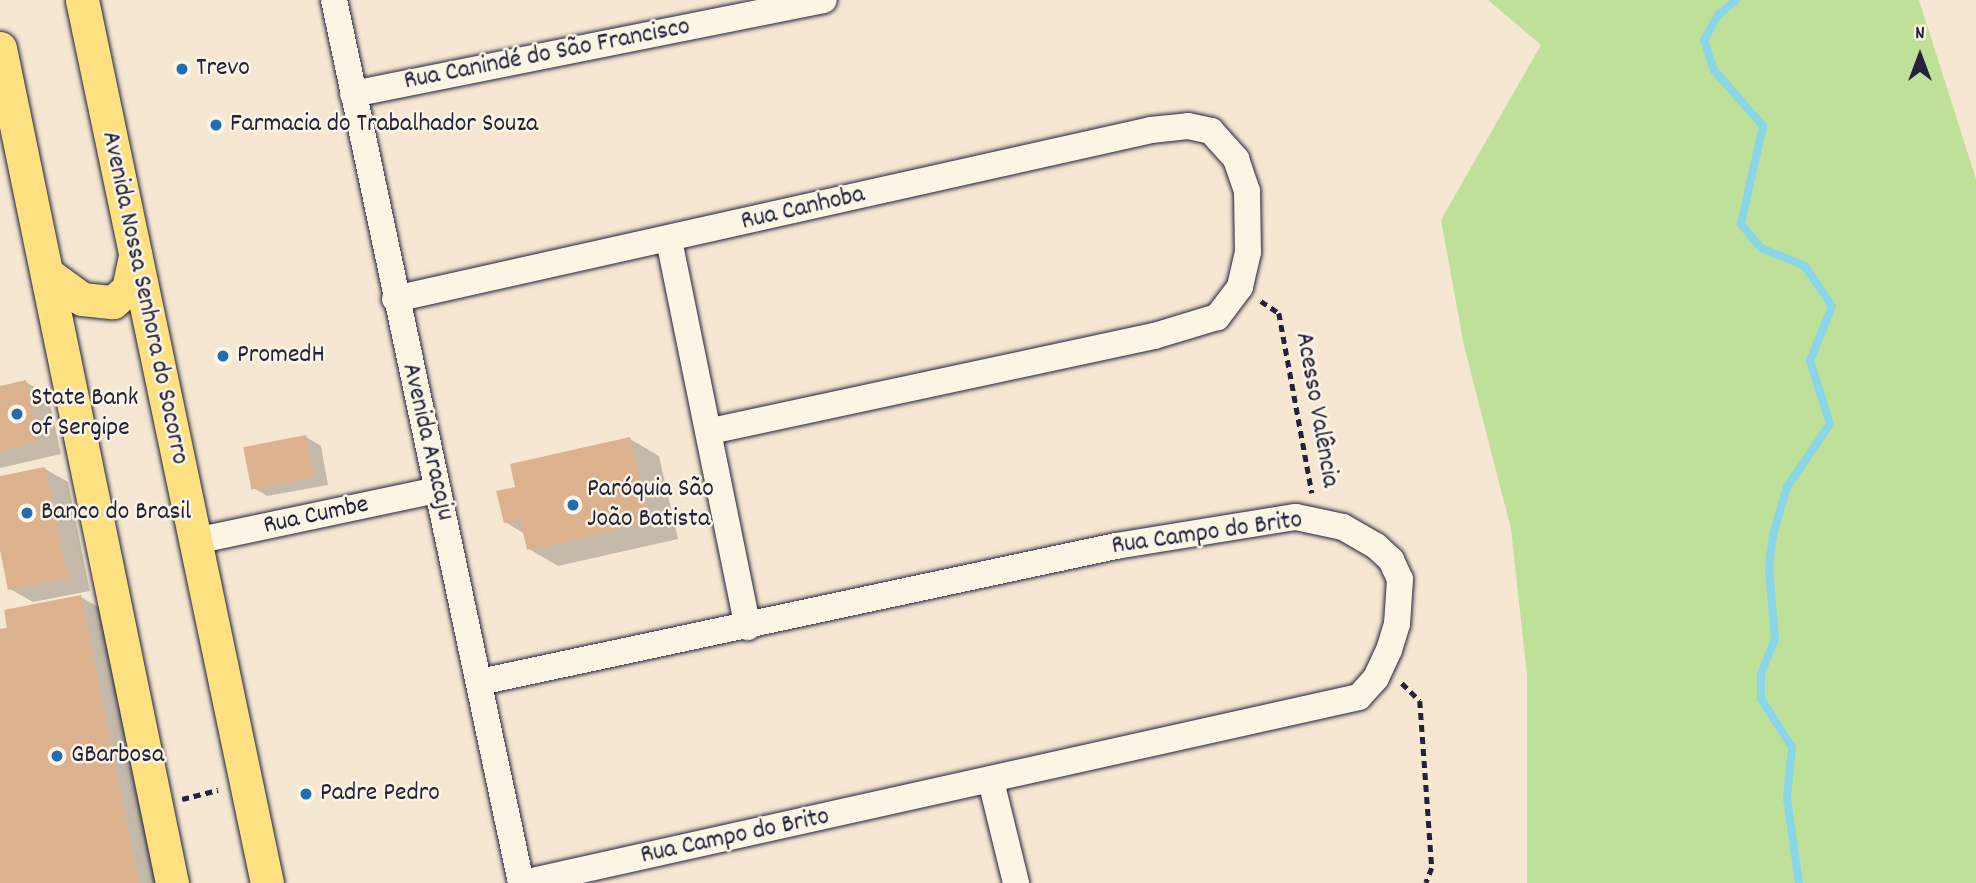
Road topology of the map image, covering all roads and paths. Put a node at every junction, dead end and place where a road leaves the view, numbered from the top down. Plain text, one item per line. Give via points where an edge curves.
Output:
1 (82, 0) edge
2 (334, 0) edge
3 (824, 0) edge
4 (0, 48) edge
5 (353, 94) junction
6 (669, 240) junction
7 (136, 251) junction
8 (48, 274) junction
9 (1240, 287) junction
10 (395, 299) junction
11 (709, 431) junction
12 (438, 490) junction
13 (1316, 518) junction
14 (195, 541) junction
15 (748, 627) junction
16 (1383, 664) junction
17 (480, 682) junction
18 (991, 781) junction
19 (244, 784) junction
20 (158, 805) junction
21 (172, 883) edge
22 (267, 883) edge
23 (522, 883) edge
24 (1016, 883) edge
25 (1426, 883) edge

1 - 7 main road, Avenida Nossa Senhora do Socorro
2 - 5 street, Avenida Aracaju
3 - 5 street, Rua Canindé do São Francisco
4 - 8 main road
5 - 10 street, Avenida Aracaju
6 - 9 street, Rua Canhoba via 1112,137 1175,127 1211,131 1236,159 1247,191 1248,252
6 - 10 street, Rua Canhoba
6 - 11 street
7 - 8 main road via 128,289 113,302 82,299
7 - 14 main road, Avenida Nossa Senhora do Socorro
8 - 20 main road
9 - 11 street via 1217,317 1141,339
9 - 13 path, Acesso Valência via 1279,313
10 - 12 street, Avenida Aracaju
11 - 15 street
12 - 14 street, Rua Cumbe
12 - 17 street, Avenida Aracaju
13 - 15 street, Rua Campo do Brito via 1278,519 1116,546
13 - 16 street, Rua Campo do Brito via 1376,546 1397,570 1397,624
14 - 19 main road, Avenida Nossa Senhora do Socorro
15 - 17 street, Rua Campo do Brito
16 - 18 street, Rua Campo do Brito via 1359,697 1329,706
16 - 25 path via 1420,701 1432,868
17 - 23 street, Avenida Aracaju
18 - 23 street, Rua Campo do Brito
18 - 24 street
19 - 20 path
19 - 22 main road, Avenida Nossa Senhora do Socorro
20 - 21 main road

